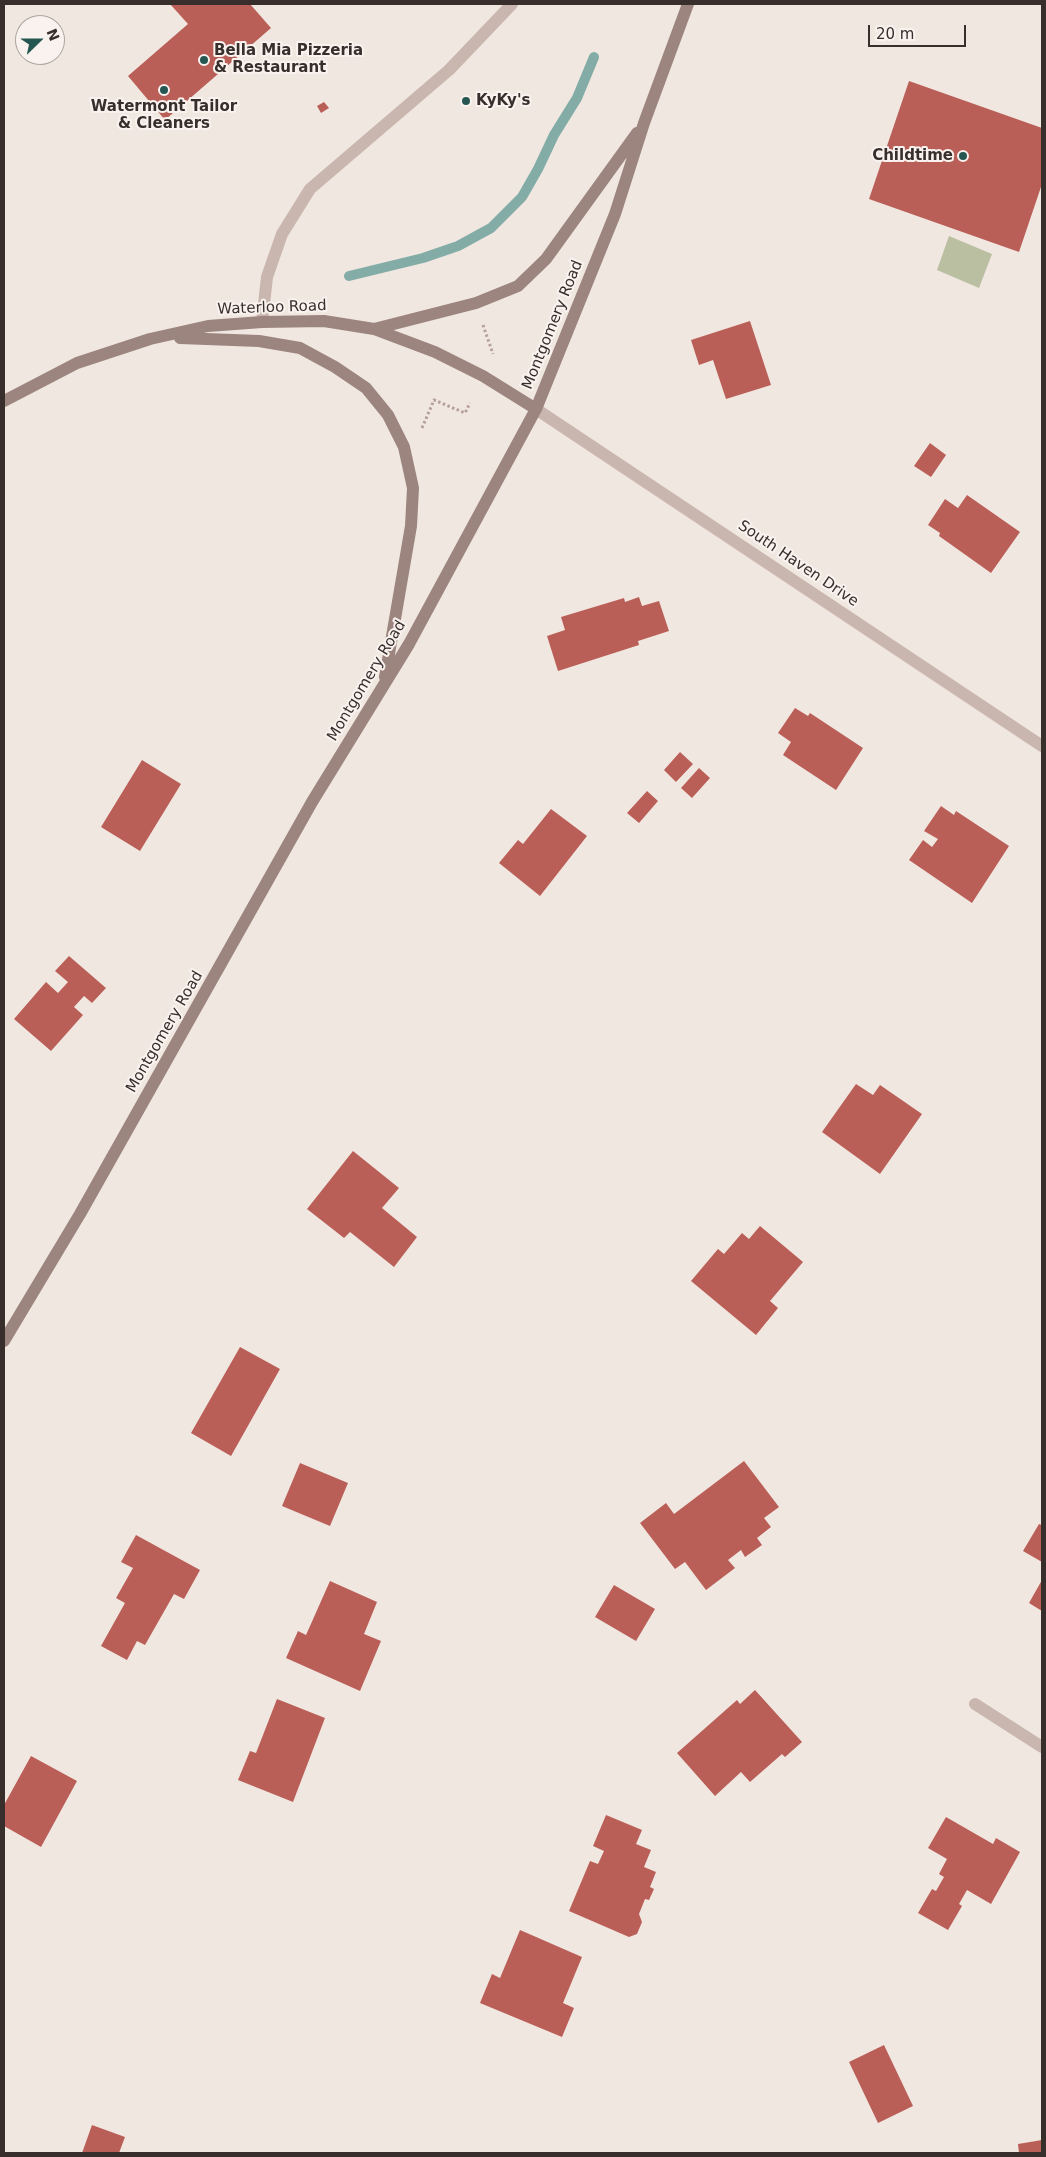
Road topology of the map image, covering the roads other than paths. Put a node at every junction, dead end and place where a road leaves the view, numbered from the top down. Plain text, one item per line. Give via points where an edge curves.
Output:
1 (512, 4) edge
2 (688, 4) edge
3 (644, 122) junction
4 (262, 322) junction
5 (374, 329) junction
6 (150, 339) junction
7 (4, 402) edge
8 (536, 409) junction
9 (385, 681) junction
10 (1042, 746) edge
11 (4, 1341) edge
12 (976, 1704) dead end
13 (1042, 1747) edge

1 - 4 street via 449,70 310,188 282,234 267,277
2 - 3 main road, Montgomery Road
3 - 5 main road via 546,260 518,286 476,304
3 - 8 main road, Montgomery Road via 615,214
4 - 5 main road, Waterloo Road via 324,321
4 - 6 main road, Waterloo Road via 208,326
5 - 8 main road, Waterloo Road via 435,352 483,376
6 - 7 main road, Waterloo Road via 77,363
6 - 9 main road via 226,339 300,348 366,388 388,415 404,447 413,488 411,526
8 - 9 main road, Montgomery Road via 409,644
8 - 10 street, South Haven Drive
9 - 11 main road, Montgomery Road via 312,802 80,1214
12 - 13 street

